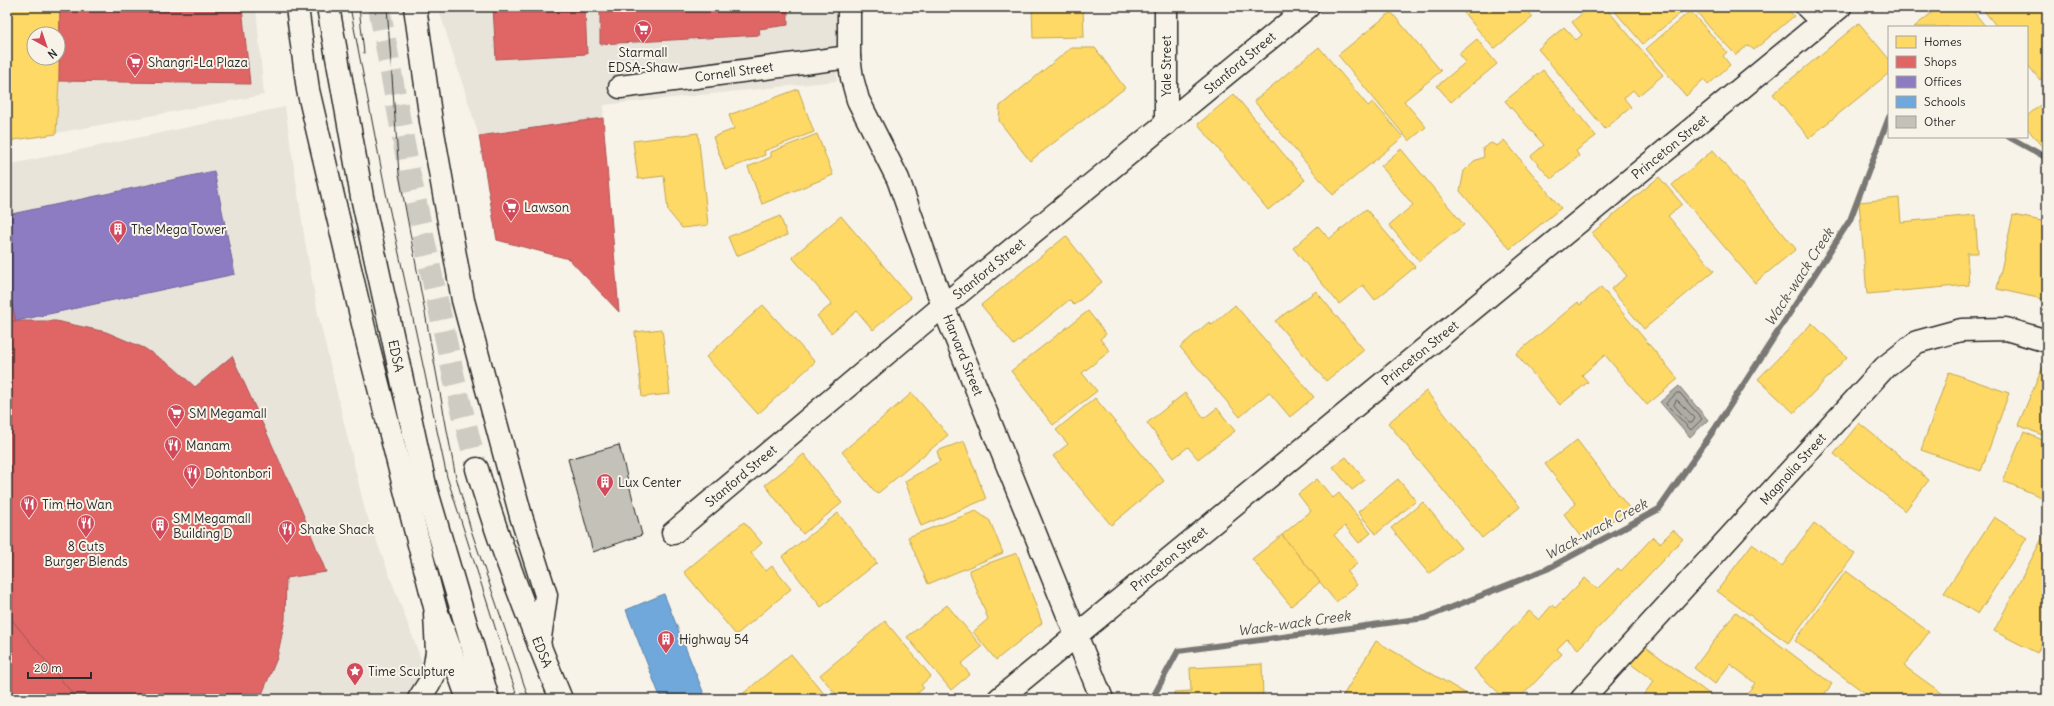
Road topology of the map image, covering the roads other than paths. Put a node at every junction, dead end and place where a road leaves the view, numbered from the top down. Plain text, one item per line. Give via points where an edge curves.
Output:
1 (297, 7) edge
2 (328, 7) edge
3 (415, 7) edge
4 (849, 7) edge
5 (1166, 7) edge
6 (1308, 7) edge
7 (1840, 7) edge
8 (1814, 14) edge
9 (849, 57) junction
10 (620, 87) dead end
11 (1166, 124) junction
12 (943, 306) junction
13 (2047, 341) edge
14 (477, 468) tunnel mouth
15 (673, 533) dead end
16 (435, 607) junction
17 (1077, 635) junction
18 (539, 645) junction
19 (419, 699) edge
20 (468, 699) edge
21 (488, 699) edge
22 (560, 699) edge
23 (999, 699) edge
24 (1102, 699) edge
25 (1582, 699) edge

1 - 16 main road via 308,90 368,345
2 - 21 main road, EDSA via 362,197 425,485
3 - 18 main road via 431,121 463,300 511,481 546,595
4 - 9 main road, Harvard Street
5 - 11 main road, Yale Street
6 - 11 main road, Stanford Street
7 - 8 main road, Princeton Street
8 - 17 main road, Princeton Street
9 - 10 main road, Cornell Street
9 - 12 main road, Harvard Street via 858,100 898,179
11 - 12 main road, Stanford Street
12 - 15 main road, Stanford Street
12 - 17 main road, Harvard Street
13 - 25 main road, Magnolia Street via 2006,329 1961,330 1917,342 1885,367
14 - 18 main road, EDSA via 494,526
16 - 19 main road via 437,652 433,678
16 - 20 main road
17 - 23 main road, Princeton Street
17 - 24 main road, Harvard Street
18 - 22 main road, EDSA

